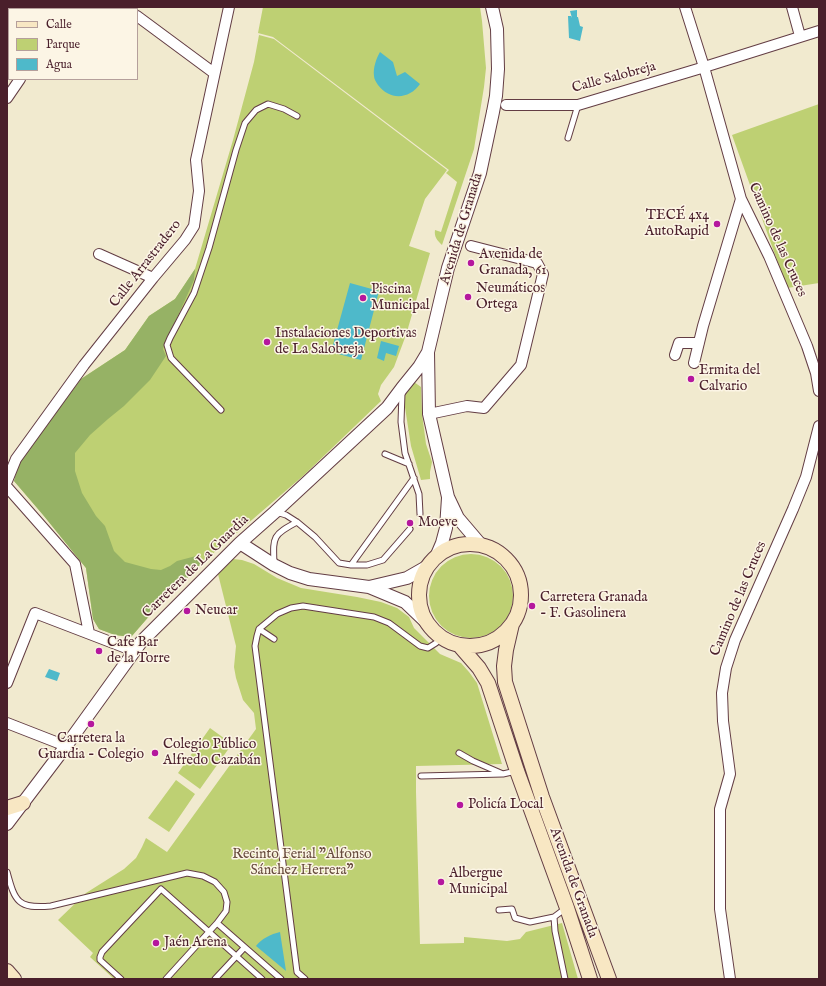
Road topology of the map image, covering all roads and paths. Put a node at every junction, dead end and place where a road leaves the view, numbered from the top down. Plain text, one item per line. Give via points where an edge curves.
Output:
1 (229, 7) edge
2 (492, 7) edge
3 (685, 7) edge
4 (792, 7) edge
5 (138, 17) edge
6 (819, 31) edge
7 (800, 36) junction
8 (704, 67) junction
9 (214, 73) junction
10 (19, 80) edge
11 (7, 98) edge
12 (506, 105) dead end
13 (578, 105) junction
14 (297, 116) dead end
15 (568, 138) dead end
16 (741, 199) junction
17 (471, 246) dead end
18 (99, 254) dead end
19 (152, 278) junction
20 (699, 343) junction
21 (428, 352) junction
22 (675, 355) dead end
23 (694, 363) dead end
24 (402, 388) junction
25 (819, 391) edge
26 (221, 410) dead end
27 (429, 414) junction
28 (819, 426) edge
29 (385, 454) dead end
30 (409, 464) junction
31 (414, 478) junction
32 (7, 481) edge
33 (7, 487) edge
34 (448, 497) junction
35 (275, 512) junction
36 (420, 514) dead end
37 (297, 522) junction
38 (410, 529) dead end
39 (240, 543) junction
40 (482, 545) junction
41 (432, 562) junction
42 (274, 565) junction
43 (350, 565) junction
44 (369, 587) junction
45 (428, 624) junction
46 (512, 624) junction
47 (259, 629) junction
48 (89, 633) junction
49 (441, 637) junction
50 (274, 639) dead end
51 (459, 645) junction
52 (134, 651) junction
53 (7, 683) edge
54 (7, 723) edge
55 (66, 746) junction
56 (459, 753) dead end
57 (518, 771) junction
58 (503, 774) junction
59 (421, 776) dead end
60 (23, 803) junction
61 (7, 808) edge
62 (7, 824) edge
63 (7, 872) edge
64 (567, 908) junction
65 (499, 910) dead end
66 (554, 917) junction
67 (217, 923) junction
68 (209, 932) junction
69 (244, 948) junction
70 (236, 956) junction
71 (7, 971) edge
72 (14, 979) edge
73 (121, 979) edge
74 (166, 979) edge
75 (215, 979) edge
76 (262, 979) edge
77 (281, 979) edge
78 (305, 979) edge
79 (565, 979) edge
80 (590, 979) edge
81 (609, 979) edge
82 (730, 979) edge

1 - 9 street, Calle Arrastradero
2 - 21 street, Avenida de Granada via 498,69 496,96 480,174 448,268
3 - 8 street, Camino de las Cruces
4 - 7 street
5 - 9 street
6 - 7 street, Calle Salobreja
7 - 8 street, Calle Salobreja
8 - 13 street, Calle Salobreja
8 - 16 street, Camino de las Cruces
9 - 19 street, Calle Arrastradero via 196,160 199,191 194,226
10 - 11 street
12 - 13 street, Calle Salobreja
13 - 15 lane
14 - 26 lane via 268,104 256,110 245,123 194,293 167,345 171,358
16 - 20 street
16 - 25 street, Camino de las Cruces via 769,256 807,346
17 - 27 street via 537,263 543,274 521,365 484,408 467,406
18 - 19 street
19 - 32 street, Calle Arrastradero via 16,459
20 - 22 street via 679,343
20 - 23 street
21 - 24 street, Carretera de La Guardia via 420,368
21 - 27 street, Avenida de Granada
24 - 30 lane via 400,422
24 - 35 street, Carretera de La Guardia via 387,408
27 - 34 street, Avenida de Granada
28 - 82 street, Camino de las Cruces via 806,477 735,640 726,668 722,693 723,721 730,774 720,809 720,909
29 - 30 lane
30 - 31 lane
31 - 36 lane via 419,494
31 - 43 lane
33 - 48 street via 75,564
34 - 40 street, Avenida de Granada via 458,518
34 - 41 street, Avenida de Granada via 446,528 442,543
35 - 37 lane
35 - 39 street, Carretera de La Guardia
37 - 42 lane via 281,531 275,538
37 - 43 lane via 339,563
38 - 43 lane via 383,560 367,565
39 - 42 street
39 - 52 street, Carretera de La Guardia
40 - 41 main road via 457,545 446,550
40 - 46 main road via 504,556 518,576 521,601
41 - 44 street via 407,578
41 - 45 main road via 422,578 419,591 421,608
42 - 44 street via 309,579
44 - 45 street via 406,602
45 - 49 main road
46 - 51 main road via 502,635 489,643
46 - 81 main road, Avenida de Granada via 504,666 505,682 542,797
47 - 49 lane via 277,614 303,606 374,617 389,623 420,646 428,648
47 - 50 lane
47 - 78 lane via 255,646 297,972
48 - 52 street
48 - 53 street via 35,613
49 - 51 main road
51 - 57 main road, Avenida de Granada via 488,683
52 - 55 street, Carretera de La Guardia
54 - 55 street
55 - 60 street, Carretera de La Guardia
56 - 58 lane
57 - 58 lane
57 - 64 main road, Avenida de Granada
58 - 59 lane
60 - 61 main road
60 - 62 street, Carretera de La Guardia
63 - 67 lane via 18,900 24,905 37,907 51,906 188,873 203,876 215,882 224,892 227,902 226,911
64 - 66 lane
64 - 80 main road, Avenida de Granada
65 - 66 lane via 512,908 515,918 530,922
66 - 79 lane
67 - 68 lane
67 - 69 lane
68 - 70 lane
68 - 73 lane via 161,889 102,952 100,960
68 - 74 lane
69 - 70 lane
69 - 77 lane
70 - 75 lane
70 - 76 lane
71 - 72 main road

